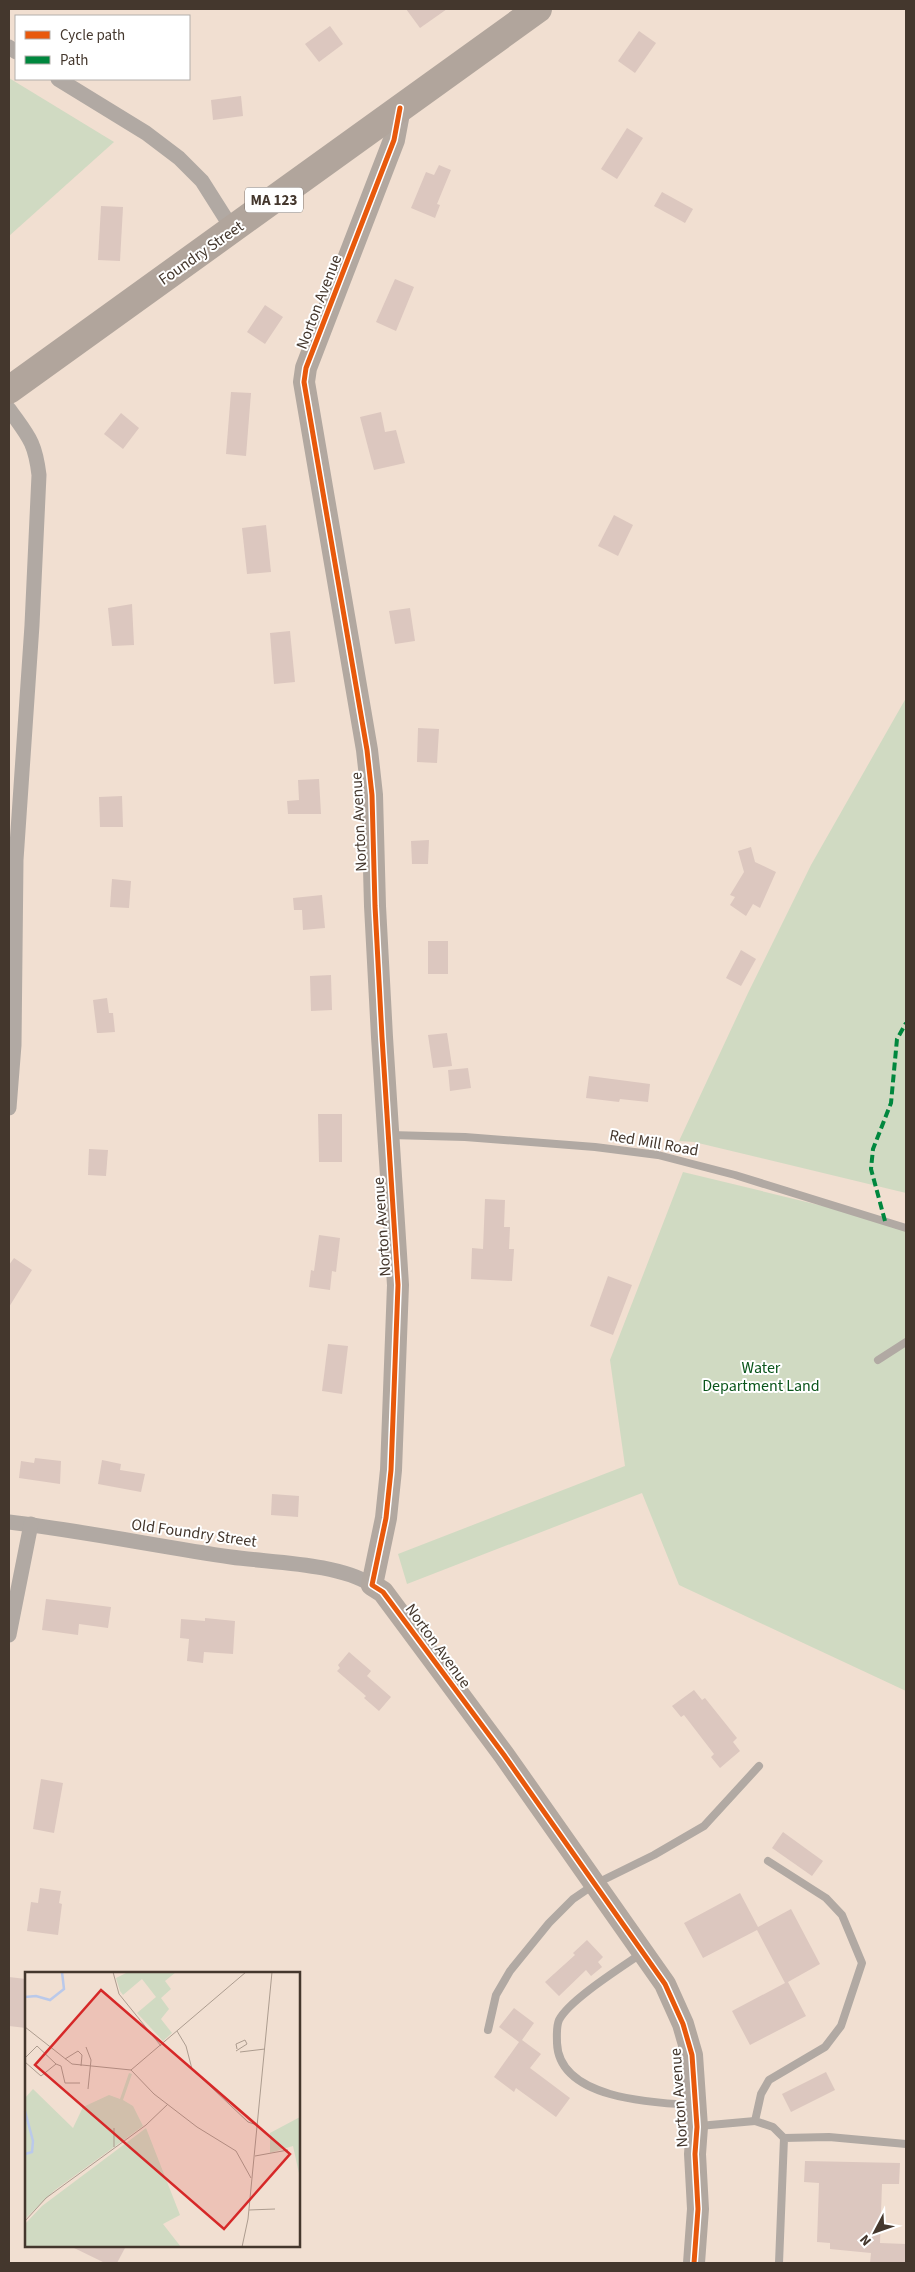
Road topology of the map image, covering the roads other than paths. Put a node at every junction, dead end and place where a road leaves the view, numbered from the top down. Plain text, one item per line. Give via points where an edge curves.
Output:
1 (538, 9) edge
2 (60, 80) edge
3 (400, 108) junction
4 (234, 230) junction
5 (9, 390) edge
6 (9, 409) edge
7 (9, 1108) edge
8 (388, 1135) junction
9 (906, 1228) edge
10 (906, 1342) edge
11 (878, 1360) dead end
12 (9, 1522) edge
13 (31, 1524) junction
14 (372, 1585) junction
15 (9, 1635) edge
16 (759, 1766) dead end
17 (768, 1861) dead end
18 (595, 1884) junction
19 (643, 1952) junction
20 (488, 2030) dead end
21 (696, 2105) junction
22 (755, 2120) junction
23 (697, 2127) junction
24 (784, 2138) junction
25 (906, 2144) edge
26 (694, 2263) edge
27 (780, 2263) edge

1 - 3 highway, Foundry Street / MA 123
2 - 4 street via 146,133 179,158 202,181
3 - 4 highway, Foundry Street / MA 123
3 - 8 street, Norton Avenue via 394,140 306,368 304,382 367,750 372,795
4 - 5 highway, Foundry Street / MA 123
6 - 7 street via 29,436 36,452 39,475 16,860 14,1046
8 - 9 lane, Red Mill Road via 465,1137 658,1155 734,1174
8 - 14 street, Norton Avenue via 398,1294 391,1470 386,1518
10 - 11 lane
12 - 13 street, Old Foundry Street
13 - 14 street, Old Foundry Street via 231,1557 325,1568 360,1578
13 - 15 street
14 - 18 street, Norton Avenue via 383,1592 419,1640
16 - 18 lane via 704,1826
17 - 22 lane via 826,1898 842,1915 862,1963 841,2026 825,2048 769,2080 761,2094
18 - 19 street, Norton Avenue
18 - 20 lane via 573,1899 549,1923 510,1971 496,1995
19 - 21 street, Norton Avenue via 665,1984 683,2024 692,2055
19 - 21 lane via 566,2011 556,2034 560,2059 578,2080 623,2098
21 - 23 street, Norton Avenue
22 - 23 lane
22 - 24 lane via 773,2127
23 - 26 street, Norton Avenue via 698,2209
24 - 25 lane via 829,2137
24 - 27 lane

